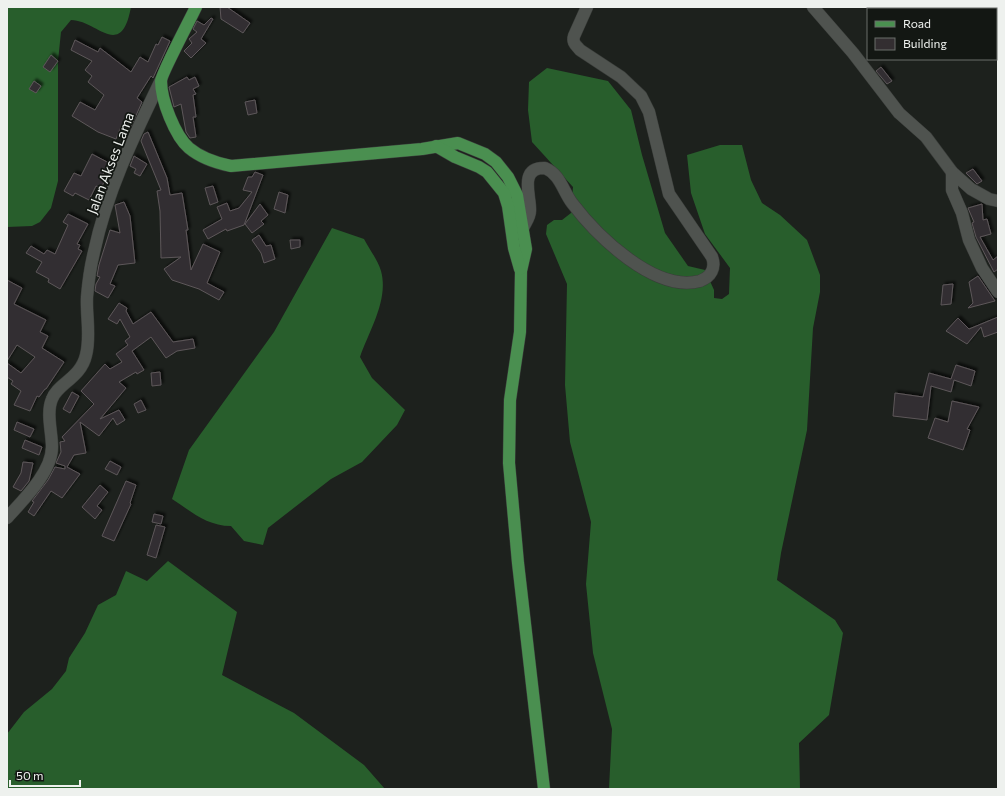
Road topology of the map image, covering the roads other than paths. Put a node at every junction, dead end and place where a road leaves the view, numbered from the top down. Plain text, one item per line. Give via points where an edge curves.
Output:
1 (196, 7) edge
2 (587, 7) edge
3 (813, 7) edge
4 (161, 80) junction
5 (436, 146) junction
6 (952, 172) junction
7 (998, 200) edge
8 (523, 228) junction
9 (521, 271) junction
10 (998, 292) edge
11 (7, 518) edge
12 (544, 789) edge

1 - 4 main road
2 - 8 street via 574,36 574,44 621,77 641,96 649,112 669,194 712,258 713,270 701,280 686,283 670,281 651,273 629,259 587,222 571,202 556,176 545,168 536,169 528,179 530,209
3 - 6 street via 899,113 926,137
4 - 5 main road via 167,110 176,130 188,147 220,164 266,164
4 - 11 street, Jalan Akses Lama via 129,146 110,195 94,253 87,297 86,356 80,370 52,398 52,447 47,464 33,489
5 - 8 main road via 458,142 496,162 508,177 517,195
5 - 9 main road via 479,166 504,193
6 - 7 street via 971,189 990,199
6 - 10 street via 952,190 962,213 969,240 982,268
8 - 9 main road via 526,248
9 - 12 main road via 520,332 510,400 509,463

